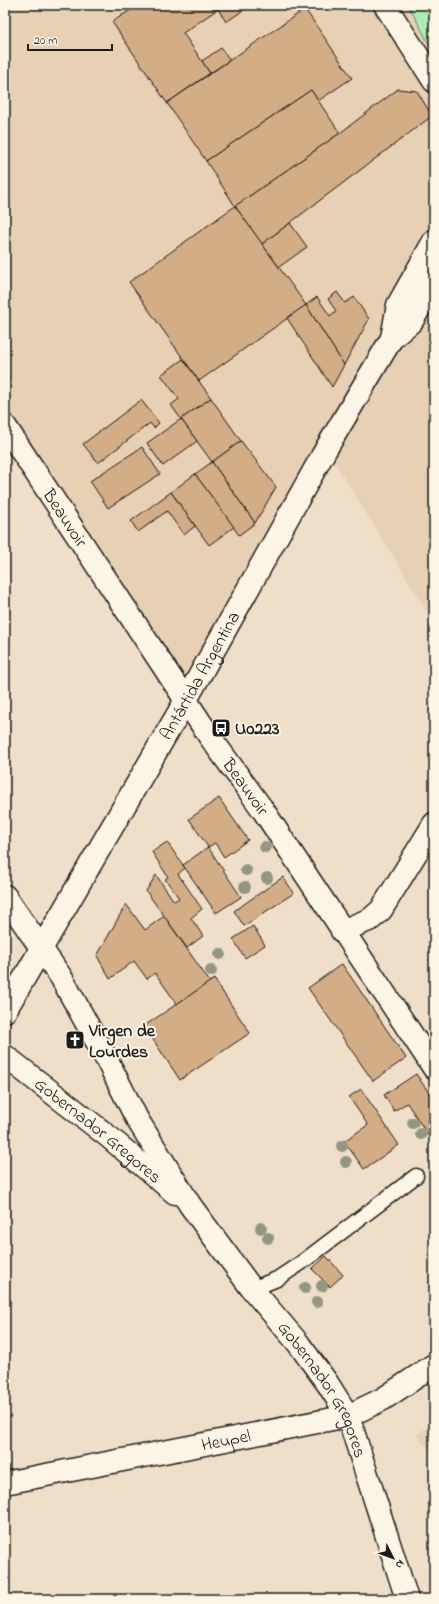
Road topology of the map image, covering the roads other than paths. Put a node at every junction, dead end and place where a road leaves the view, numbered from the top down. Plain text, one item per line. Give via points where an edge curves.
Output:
1 (385, 5) edge
2 (434, 81) edge
3 (434, 241) edge
4 (434, 282) edge
5 (392, 338) junction
6 (5, 426) edge
7 (186, 700) junction
8 (434, 824) edge
9 (5, 896) edge
10 (342, 931) junction
11 (41, 948) junction
12 (5, 1011) edge
13 (5, 1056) edge
14 (434, 1068) edge
15 (416, 1176) dead end
16 (190, 1205) junction
17 (252, 1289) junction
18 (434, 1365) edge
19 (348, 1416) junction
20 (5, 1483) edge
21 (407, 1599) edge

1 - 2 street
3 - 5 street, Antártida Argentina via 398,305
4 - 5 street, Antártida Argentina via 412,322
5 - 7 street, Antártida Argentina via 326,449
6 - 7 street, Beauvoir
7 - 10 street, Beauvoir via 263,810
7 - 11 street, Antártida Argentina
8 - 10 street via 381,910 371,918
9 - 11 street, Gobernador Gregores
10 - 14 street, Beauvoir
11 - 12 street, Antártida Argentina
11 - 16 street, Gobernador Gregores via 80,1011 137,1119
13 - 16 street, Gobernador Gregores via 109,1137
15 - 17 lane via 278,1279
16 - 17 street, Gobernador Gregores
17 - 19 street, Gobernador Gregores via 302,1349
18 - 19 street, Heupel via 384,1400
19 - 20 street, Heupel
19 - 21 street, Gobernador Gregores

